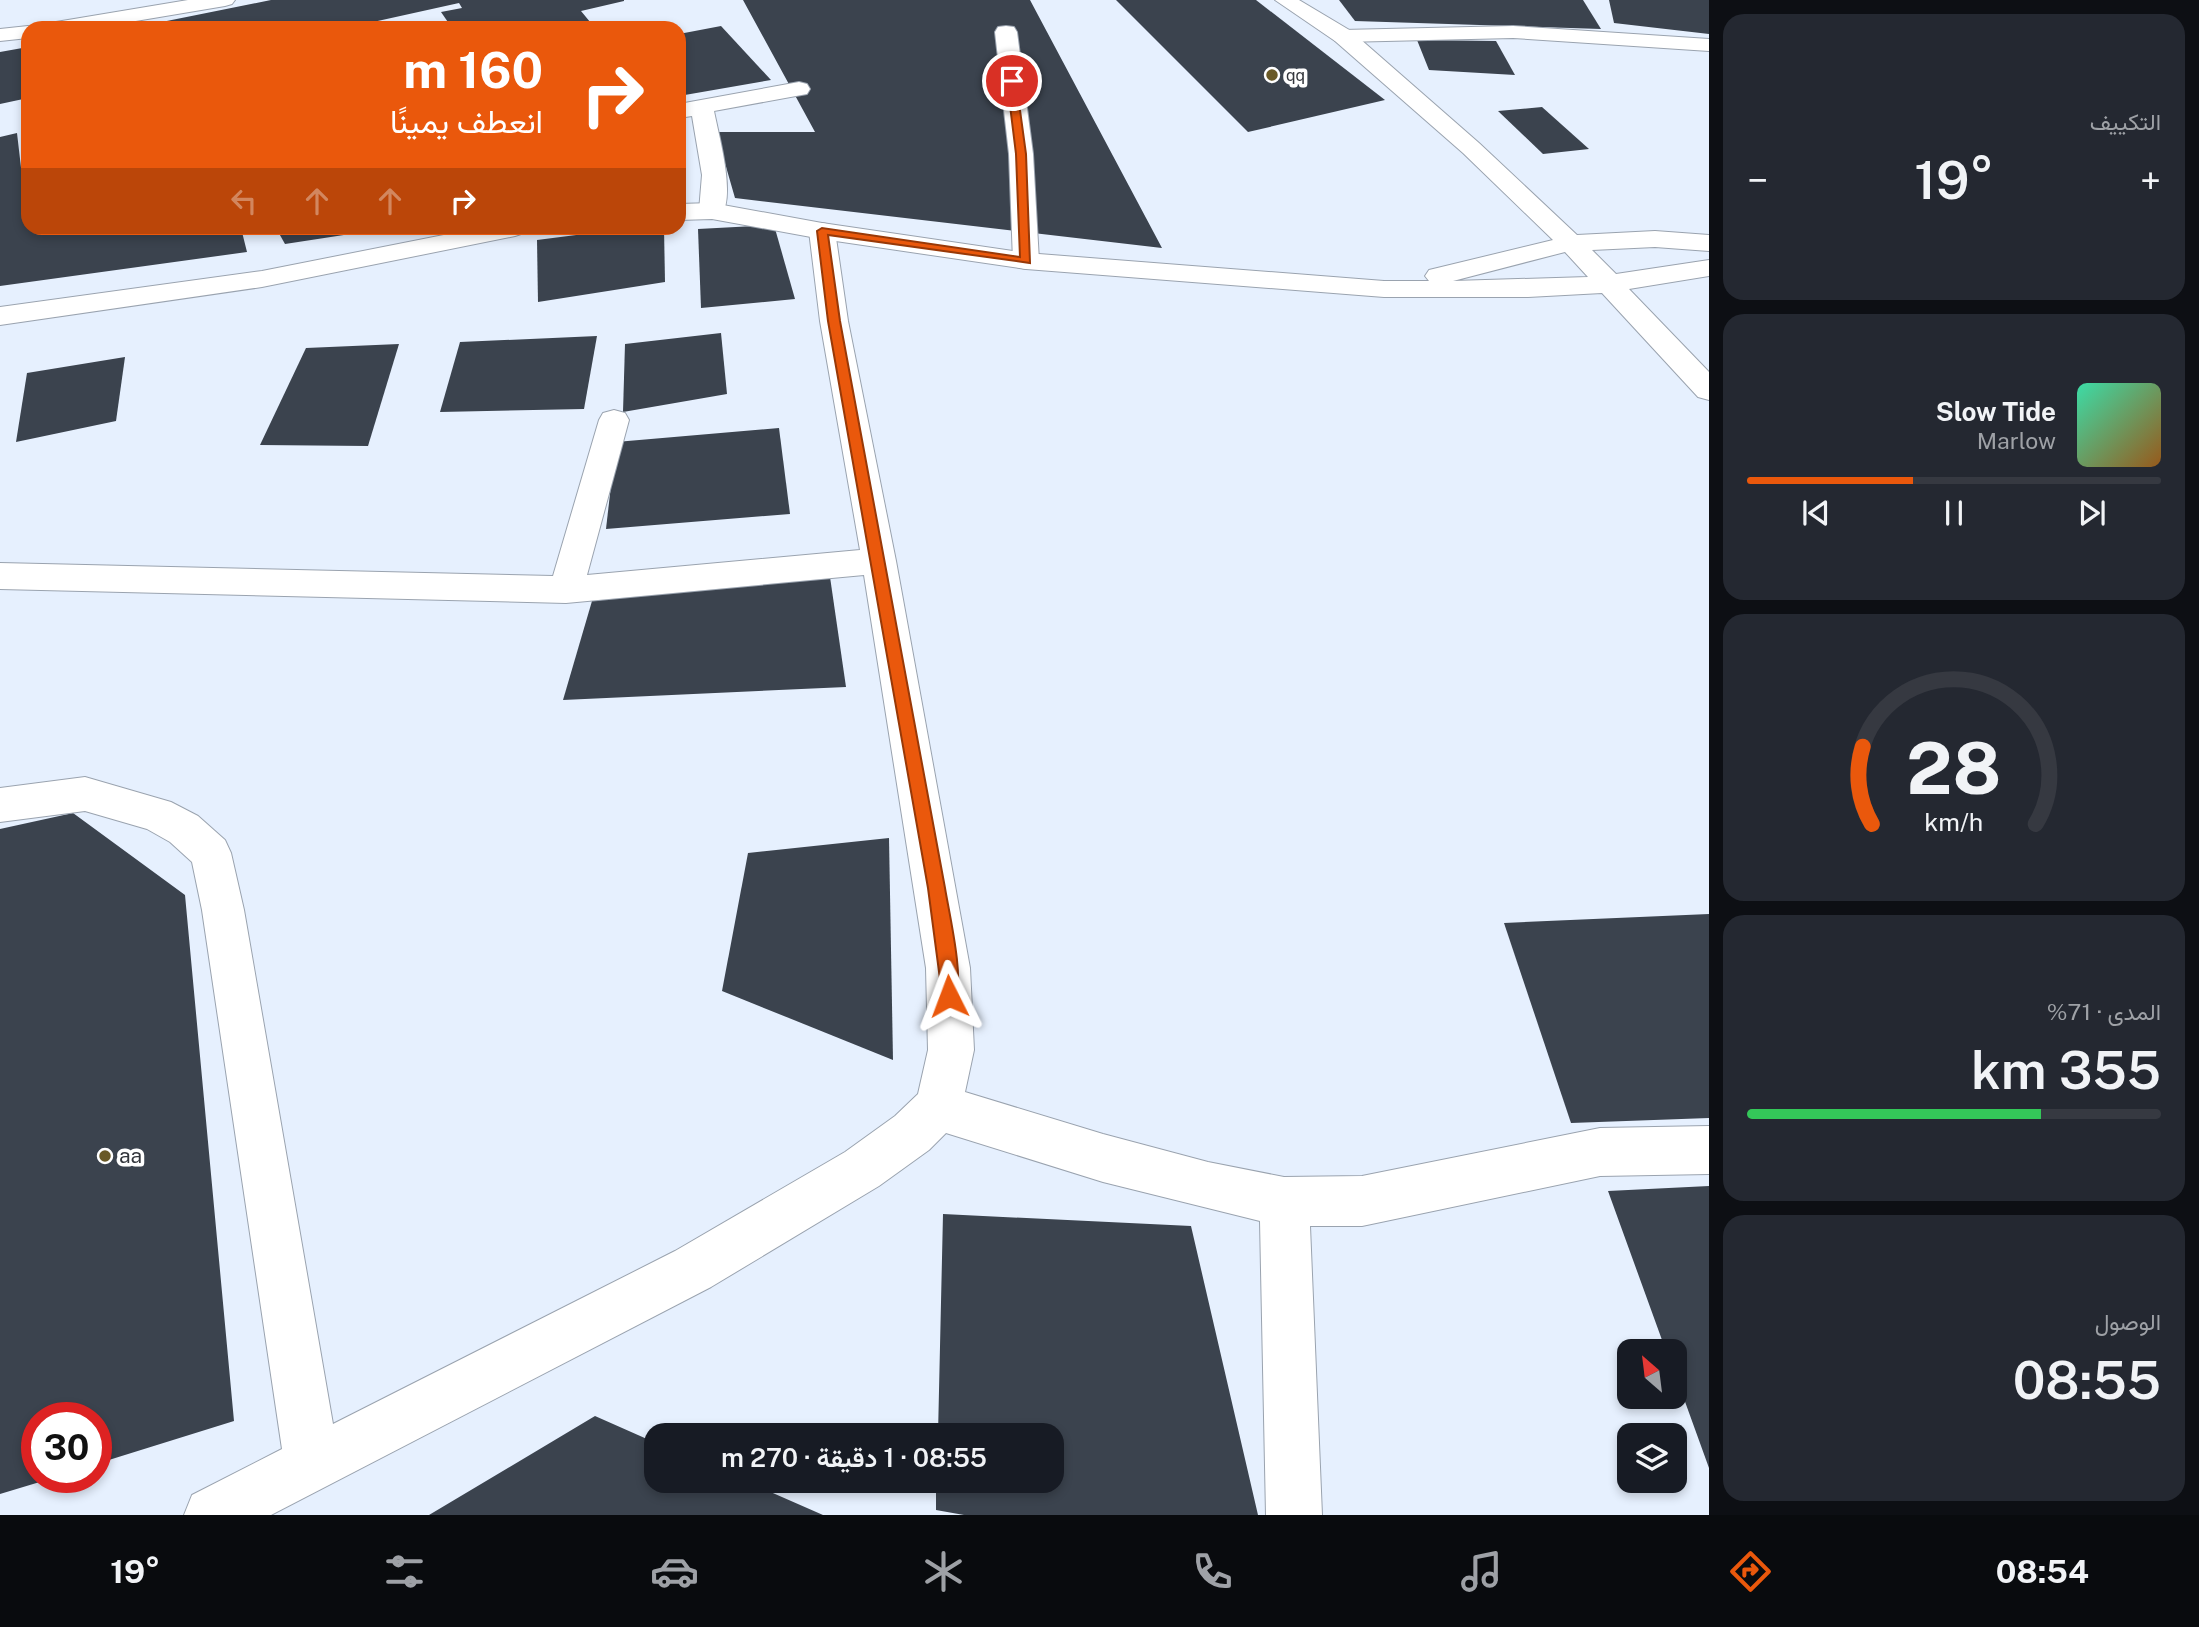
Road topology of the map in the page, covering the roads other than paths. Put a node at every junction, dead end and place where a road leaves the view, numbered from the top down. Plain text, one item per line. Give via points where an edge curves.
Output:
1 (225, 0) edge
2 (1284, 0) edge
3 (98, 21) edge
4 (1006, 32) dead end
5 (21, 33) edge
6 (0, 35) edge
7 (1343, 36) junction
8 (1709, 45) edge
9 (799, 89) dead end
10 (690, 109) edge
11 (712, 211) junction
12 (686, 212) edge
13 (822, 231) junction
14 (480, 235) edge
15 (1571, 243) junction
16 (1709, 243) edge
17 (1026, 261) junction
18 (1709, 268) edge
19 (1607, 284) junction
20 (1384, 289) junction
21 (0, 316) edge
22 (1709, 390) edge
23 (614, 420) dead end
24 (879, 561) junction
25 (0, 576) edge
26 (566, 590) junction
27 (0, 805) edge
28 (938, 1107) junction
29 (1709, 1150) edge
30 (1284, 1202) junction
31 (312, 1462) junction
32 (212, 1515) edge
33 (1294, 1515) edge

1 - 3 street
2 - 7 street
4 - 17 street via 1021,154
5 - 6 street
7 - 8 street via 1513,33
7 - 15 street
9 - 10 street
10 - 11 street via 714,175
11 - 12 street
11 - 13 street
13 - 17 street
13 - 24 street
14 - 21 street via 262,279
15 - 16 street via 1655,239
15 - 19 street
15 - 20 street
17 - 20 street
18 - 19 street
19 - 20 street
19 - 22 street
23 - 26 street
24 - 26 street
24 - 28 street via 948,968 951,1051
25 - 26 street
27 - 31 street via 85,794 157,814 184,829 211,853
28 - 30 street via 1103,1158
28 - 31 street via 862,1170 693,1269
29 - 30 street via 1600,1152 1362,1201
30 - 33 street
31 - 32 street

